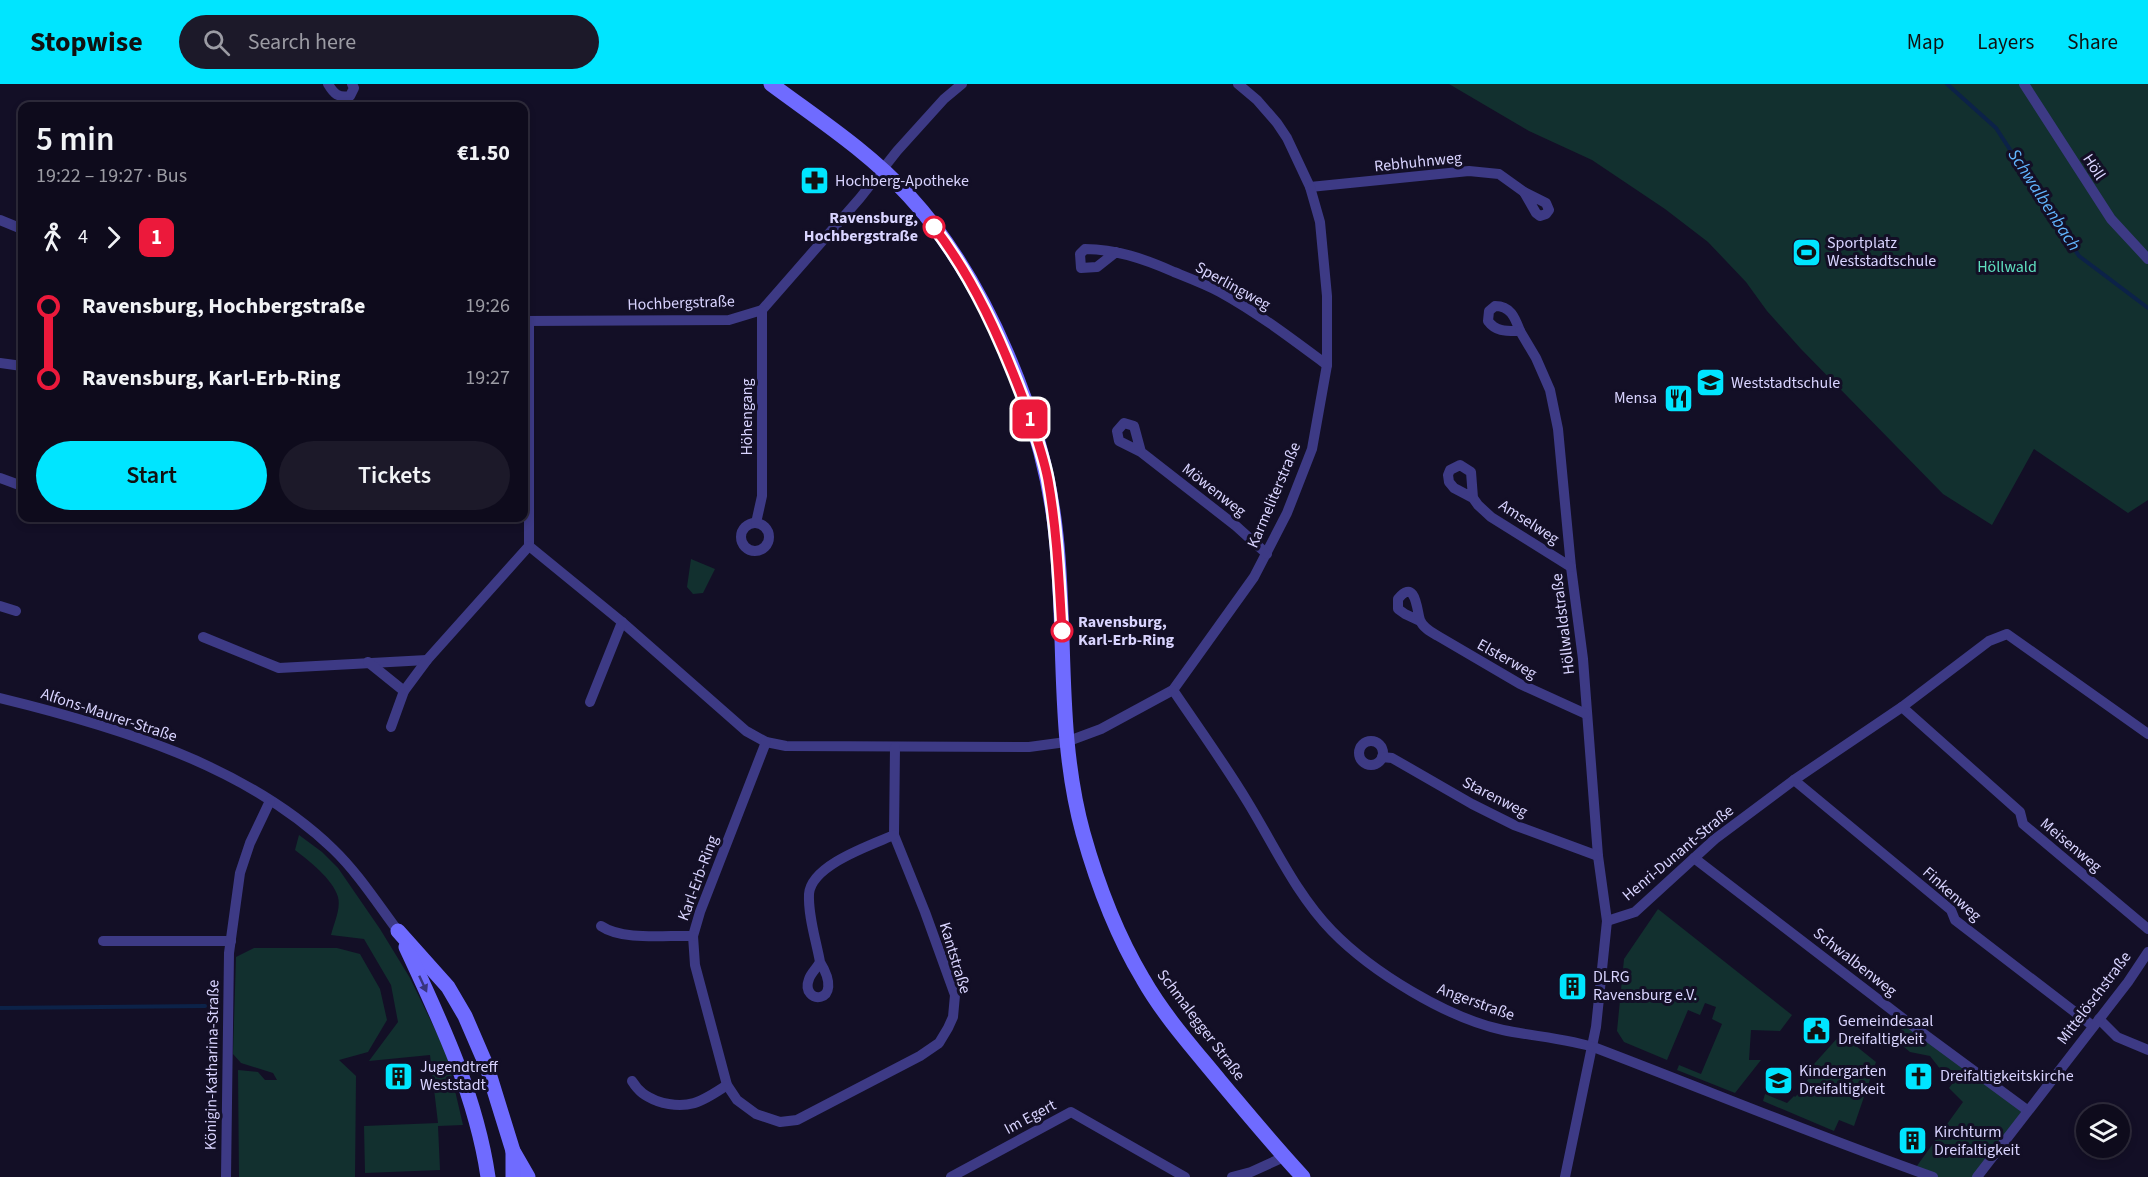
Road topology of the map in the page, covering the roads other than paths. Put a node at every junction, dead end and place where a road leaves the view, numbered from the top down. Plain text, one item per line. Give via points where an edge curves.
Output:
1 (328, 84) edge
2 (352, 84) edge
3 (771, 84) edge
4 (963, 84) edge
5 (1238, 84) edge
6 (2024, 84) edge
7 (883, 170) junction
8 (1310, 187) junction
9 (1524, 192) dead end
10 (0, 220) edge
11 (18, 227) edge
12 (1116, 252) dead end
13 (2148, 258) edge
14 (762, 310) junction
15 (528, 321) edge
16 (1520, 331) dead end
17 (0, 363) edge
18 (18, 365) edge
19 (1327, 365) junction
20 (1141, 452) dead end
21 (0, 478) edge
22 (18, 485) edge
23 (1473, 498) dead end
24 (528, 522) edge
25 (756, 523) dead end
26 (529, 546) junction
27 (1267, 554) junction
28 (1571, 567) junction
29 (0, 606) edge
30 (16, 611) dead end
31 (1420, 621) dead end
32 (622, 622) junction
33 (203, 637) dead end
34 (428, 660) junction
35 (368, 662) junction
36 (1173, 690) junction
37 (404, 691) junction
38 (0, 698) edge
39 (590, 702) dead end
40 (1902, 707) junction
41 (1587, 714) junction
42 (391, 727) dead end
43 (2148, 734) edge
44 (766, 742) junction
45 (1066, 742) junction
46 (894, 747) junction
47 (1382, 757) dead end
48 (1794, 780) junction
49 (270, 801) junction
50 (894, 835) junction
51 (1598, 856) junction
52 (1695, 858) junction
53 (1607, 921) junction
54 (600, 926) dead end
55 (2148, 929) edge
56 (398, 931) junction
57 (693, 936) junction
58 (103, 941) dead end
59 (231, 941) junction
60 (2148, 952) edge
61 (820, 962) dead end
62 (2096, 1022) junction
63 (1592, 1047) junction
64 (2148, 1050) edge
65 (632, 1082) dead end
66 (727, 1085) junction
67 (2027, 1110) junction
68 (513, 1151) junction
69 (1284, 1157) junction
70 (226, 1177) edge
71 (488, 1177) edge
72 (513, 1177) edge
73 (528, 1177) edge
74 (951, 1177) edge
75 (1185, 1177) edge
76 (1232, 1177) edge
77 (1303, 1177) edge
78 (1565, 1177) edge
79 (1933, 1177) edge
80 (1977, 1177) edge

1 - 2 street via 342,98 350,96
3 - 7 street, Schmalegger Straße
4 - 7 street via 936,108
5 - 8 street, Karmeliterstraße via 1277,123
6 - 13 street, Höll via 2111,219
7 - 14 street
7 - 45 street, Schmalegger Straße via 910,197 966,274 1012,370 1037,439 1056,536
8 - 9 street, Rebhuhnweg via 1469,171 1499,174
8 - 19 street, Karmeliterstraße via 1325,261
10 - 11 street
12 - 19 street, Sperlingweg via 1222,293
14 - 15 street, Hochbergstraße via 729,320
14 - 25 street, Höhengang via 762,496
16 - 28 street, Höllwaldstraße via 1550,390 1558,429
17 - 18 street
19 - 27 street, Karmeliterstraße via 1312,449
20 - 27 street, Möwenweg
21 - 22 street
23 - 28 street, Amselweg via 1491,517
24 - 26 street
26 - 32 street
26 - 34 street
27 - 36 street, Karmeliterstraße
28 - 41 street, Höllwaldstraße
29 - 30 street
31 - 41 street, Elsterweg via 1438,636 1520,684
32 - 39 street
32 - 44 street via 746,731
33 - 35 street via 279,668
34 - 35 street
34 - 37 street
35 - 37 street
36 - 45 street, Karmeliterstraße via 1101,729
36 - 63 street, Angerstraße via 1247,800 1292,879 1333,932 1372,965 1428,1001 1500,1030
37 - 42 street
38 - 49 street, Alfons-Maurer-Straße via 166,748
40 - 43 street, Henri-Dunant-Straße via 1989,641 2007,634
40 - 48 street, Henri-Dunant-Straße
40 - 55 street, Meisenweg via 2020,812 2022,824
41 - 51 street, Höllwaldstraße
44 - 46 street via 786,746
44 - 57 street, Karl-Erb-Ring
45 - 46 street via 1029,747
45 - 69 street, Schmalegger Straße via 1085,841 1132,961 1173,1023
46 - 50 street, Kantstraße
47 - 51 street, Starenweg via 1392,758 1514,825
48 - 52 street, Henri-Dunant-Straße via 1715,838
48 - 62 street, Finkenweg via 1951,910 1955,920
49 - 56 street, Alfons-Maurer-Straße via 344,860
49 - 59 street via 240,873
50 - 61 street via 837,860 818,875 809,891
50 - 66 street, Kantstraße via 955,995 953,1017 944,1036 921,1056 797,1120 780,1122 756,1114 737,1100
51 - 53 street, Höllwaldstraße
52 - 53 street, Henri-Dunant-Straße via 1635,912
52 - 67 street, Schwalbenweg
53 - 63 street
54 - 57 street, Karl-Erb-Ring via 610,933 627,935
56 - 68 street via 448,987 465,1016 488,1067
56 -> 71 street via 454,1053
57 - 66 street, Kantstraße via 695,964
58 - 59 street
59 - 70 street, Königin-Katharina-Straße
60 - 62 street, Mittelöschstraße
62 - 64 street, Finkenweg via 2117,1037
62 - 67 street, Mittelöschstraße
63 - 78 street
63 - 79 street, Angerstraße
65 - 66 street via 645,1096 685,1106
67 - 80 street, Mittelöschstraße
68 - 72 street
68 - 73 street
69 - 76 street
69 - 77 street, Schmalegger Straße
74 - 75 street, Im Egert via 1071,1112

